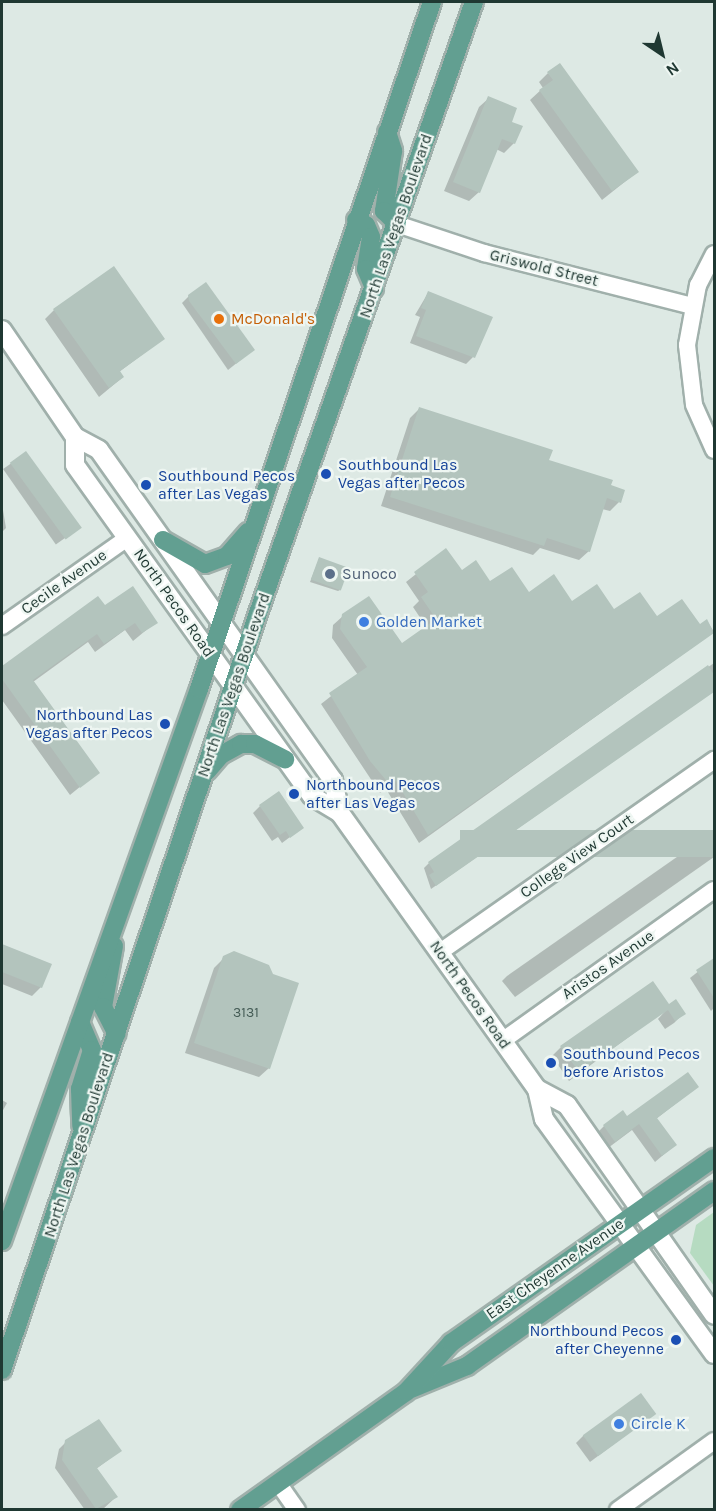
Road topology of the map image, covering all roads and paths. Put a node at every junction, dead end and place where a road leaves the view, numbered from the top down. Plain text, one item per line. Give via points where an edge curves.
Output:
1 (432, 2) edge
2 (474, 2) edge
3 (387, 132) junction
4 (356, 220) junction
5 (397, 224) junction
6 (714, 254) edge
7 (374, 288) junction
8 (692, 306) junction
9 (2, 330) edge
10 (75, 437) junction
11 (714, 450) edge
12 (256, 520) junction
13 (127, 538) junction
14 (163, 540) junction
15 (222, 623) junction
16 (2, 626) edge
17 (244, 654) junction
18 (211, 655) junction
19 (233, 687) junction
20 (285, 759) junction
21 (714, 760) edge
22 (202, 777) junction
23 (340, 813) junction
24 (714, 890) edge
25 (116, 921) junction
26 (440, 952) junction
27 (80, 1022) junction
28 (117, 1034) junction
29 (502, 1041) junction
30 (537, 1089) junction
31 (81, 1140) junction
32 (714, 1158) edge
33 (714, 1191) edge
34 (640, 1209) junction
35 (619, 1224) junction
36 (656, 1232) junction
37 (2, 1241) edge
38 (635, 1246) junction
39 (714, 1315) edge
40 (714, 1354) edge
41 (2, 1370) edge
42 (406, 1392) junction
43 (714, 1441) edge
44 (278, 1483) junction
45 (240, 1509) edge
46 (297, 1509) edge
47 (618, 1509) edge

1 - 3 main road, North Las Vegas Boulevard
2 - 5 main road, North Las Vegas Boulevard
3 - 4 main road, North Las Vegas Boulevard
3 - 5 main road via 393,151 384,211
4 - 7 main road via 366,225 371,237 366,269
4 - 12 main road, North Las Vegas Boulevard
5 - 7 main road, North Las Vegas Boulevard
5 - 8 street, Griswold Street via 484,253
6 - 8 street
7 - 17 main road, North Las Vegas Boulevard
8 - 11 street via 687,345 694,405
9 - 10 main road, North Pecos Road
10 - 13 main road, North Pecos Road via 75,465
10 - 14 main road, North Pecos Road via 99,450
12 - 14 main road via 242,541 217,562 190,559
12 - 15 main road, North Las Vegas Boulevard
13 - 16 street, Cecile Avenue
13 - 18 main road, North Pecos Road
14 - 15 main road, North Pecos Road
15 - 17 main road, North Pecos Road
15 - 18 main road, North Las Vegas Boulevard
17 - 19 main road, North Las Vegas Boulevard
17 - 23 main road, North Pecos Road via 333,780
18 - 19 main road, North Pecos Road
18 - 25 main road, North Las Vegas Boulevard
19 - 20 main road, North Pecos Road
19 - 22 main road, North Las Vegas Boulevard
20 - 22 main road via 255,744 241,744 221,755
20 - 23 main road, North Pecos Road via 312,796
21 - 26 street, College View Court
22 - 28 main road, North Las Vegas Boulevard
23 - 26 main road, North Pecos Road
24 - 29 street, Aristos Avenue
25 - 27 main road, North Las Vegas Boulevard
25 - 28 main road via 112,972 103,1007
26 - 29 main road, North Pecos Road
27 - 31 main road via 92,1050 80,1089
27 - 37 main road, North Las Vegas Boulevard
28 - 31 main road, North Las Vegas Boulevard
29 - 30 main road, North Pecos Road
30 - 34 main road, North Pecos Road via 567,1105
30 - 35 main road, North Pecos Road via 544,1119
31 - 41 main road, North Las Vegas Boulevard
32 - 34 main road, East Cheyenne Avenue
33 - 36 main road, East Cheyenne Avenue
34 - 35 main road, East Cheyenne Avenue
34 - 36 main road, North Pecos Road
35 - 38 main road, North Pecos Road
35 - 42 main road, East Cheyenne Avenue via 451,1342
36 - 38 main road, East Cheyenne Avenue
36 - 39 main road, North Pecos Road
38 - 40 main road, North Pecos Road
38 - 42 main road, East Cheyenne Avenue via 467,1366
42 - 44 main road, East Cheyenne Avenue
43 - 47 street
44 - 45 main road, East Cheyenne Avenue
44 - 46 street

